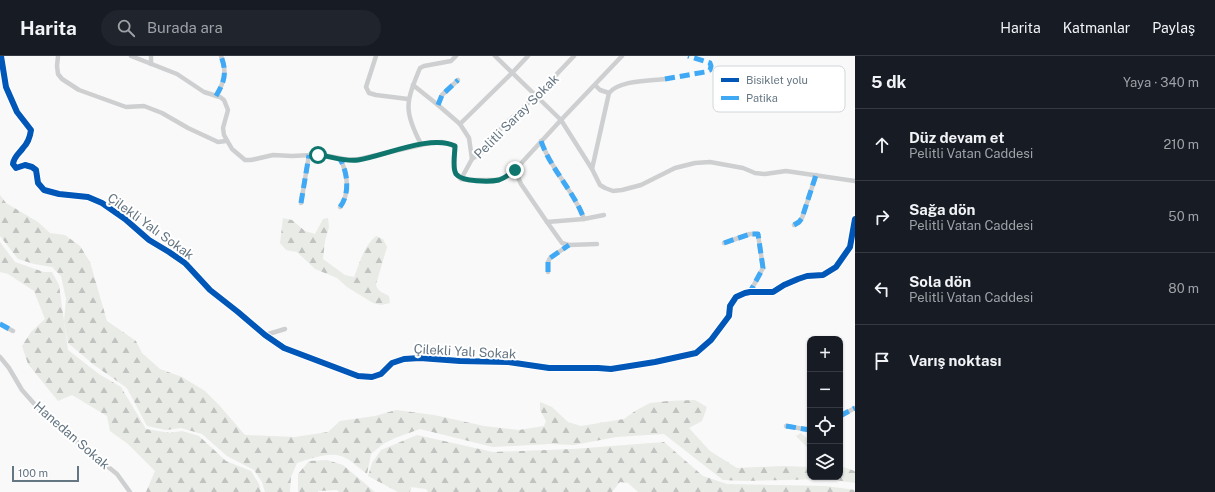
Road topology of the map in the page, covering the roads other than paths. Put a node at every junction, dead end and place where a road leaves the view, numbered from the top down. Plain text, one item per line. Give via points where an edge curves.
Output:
1 (1, 56) edge
2 (58, 56) edge
3 (131, 56) edge
4 (151, 56) edge
5 (221, 56) edge
6 (376, 56) edge
7 (456, 56) edge
8 (495, 56) edge
9 (528, 56) edge
10 (574, 56) edge
11 (622, 56) edge
12 (151, 64) junction
13 (512, 73) junction
14 (665, 79) dead end
15 (458, 80) dead end
16 (413, 85) junction
17 (595, 85) junction
18 (609, 93) junction
19 (537, 95) junction
20 (216, 96) junction
21 (408, 99) junction
22 (438, 105) junction
23 (561, 120) junction
24 (460, 124) junction
25 (226, 141) junction
26 (541, 141) junction
27 (421, 144) junction
28 (309, 155) junction
29 (472, 158) junction
30 (340, 159) junction
31 (592, 169) junction
32 (515, 170) junction
33 (816, 175) junction
34 (462, 179) junction
35 (855, 181) edge
36 (301, 203) dead end
37 (340, 207) dead end
38 (604, 215) dead end
39 (584, 219) junction
40 (855, 219) edge
41 (547, 222) junction
42 (794, 225) dead end
43 (724, 243) dead end
44 (597, 244) dead end
45 (569, 245) junction
46 (548, 272) dead end
47 (750, 292) junction
48 (0, 324) edge
49 (285, 329) dead end
50 (13, 331) dead end
51 (265, 335) junction
52 (0, 357) edge
53 (855, 408) edge
54 (843, 414) edge
55 (786, 426) dead end
56 (807, 430) edge
57 (130, 492) edge

1 - 51 street, Çilekli Yalı Sokak via 6,87 17,112 32,130 25,147 14,158 13,164 16,168 32,166 36,170 38,183 44,190 88,197 102,203 149,240 185,263 210,290
2 - 25 street via 58,74 79,90 126,107 144,106 218,142
3 - 12 street
4 - 12 street
5 - 20 street via 224,64 224,82
6 - 21 street via 366,87 369,93
7 - 16 street via 452,61 420,68
8 - 13 street
9 - 13 street
10 - 19 street, Pelitli Saray Sokak
11 - 17 street
12 - 20 street via 177,74 204,92
13 - 19 street
13 - 24 street
14 - 18 street via 629,83 616,87
15 - 22 street via 446,90
16 - 21 street
16 - 22 street
17 - 18 street
17 - 23 street
18 - 31 street
19 - 23 street
19 - 29 street, Pelitli Saray Sokak via 508,120 481,153
20 - 25 street via 224,100 228,110 222,128
21 - 27 street via 410,119
22 - 24 street
23 - 26 street
23 - 31 street
24 - 29 street via 469,138
25 - 28 street via 245,160 273,155
26 - 32 street
26 - 39 street via 553,167 568,188
27 - 30 street via 359,160
27 - 34 street via 442,142 455,146 454,169
28 - 30 street
28 - 36 street
29 - 34 street, Pelitli Saray Sokak
30 - 37 street via 345,167 346,196
31 - 33 street via 600,185 613,190 641,185 675,168 696,163 710,162 743,168 755,173 786,171
32 - 34 street via 497,180
32 - 41 street via 521,184
33 - 35 street
33 - 42 street via 802,218
38 - 39 street
39 - 41 street
40 - 47 street, Çilekli Yalı Sokak via 850,247 836,267 823,275 798,279 773,292
41 - 45 street via 558,239
43 - 47 street via 750,234 758,234 763,268
44 - 45 street
45 - 46 street via 550,258
47 - 51 street, Çilekli Yalı Sokak via 736,297 730,306 729,316 696,353 611,369 549,368 508,362 420,358 392,363 381,374 365,377 284,348
48 - 50 street
49 - 51 street
52 - 57 street, Hanedan Sokak via 22,390 45,416 117,474
53 - 54 street
55 - 56 street

